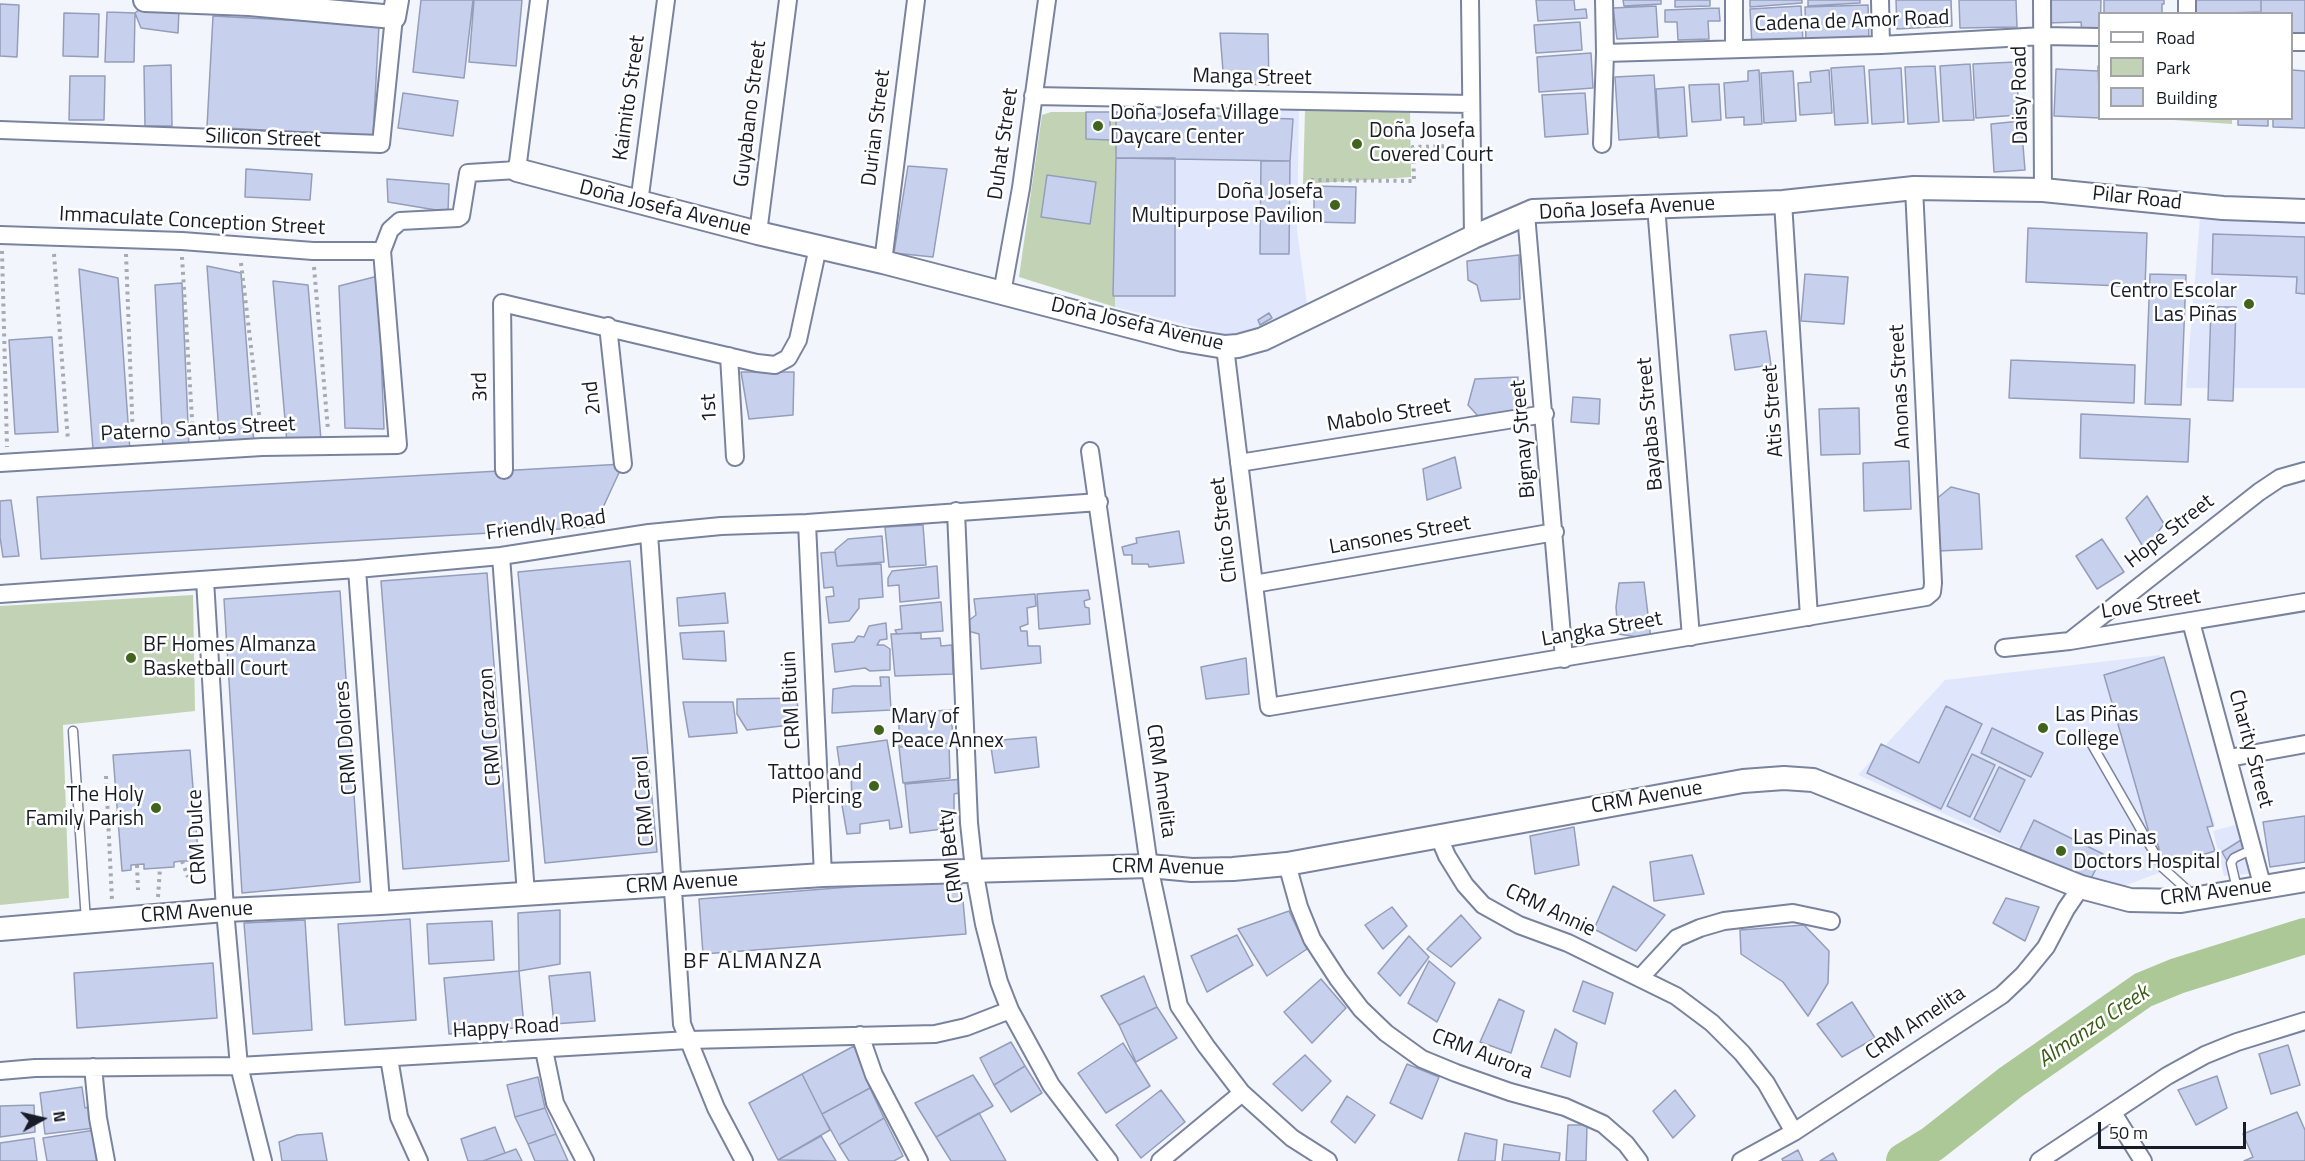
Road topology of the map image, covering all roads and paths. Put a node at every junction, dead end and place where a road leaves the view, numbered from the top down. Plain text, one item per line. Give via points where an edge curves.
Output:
1 (145, 0) edge
2 (539, 0) edge
3 (666, 0) edge
4 (788, 0) edge
5 (916, 0) edge
6 (1047, 0) edge
7 (1470, 0) edge
8 (1604, 0) edge
9 (1734, 0) edge
10 (1880, 0) edge
11 (2042, 0) edge
12 (249, 2) edge
13 (395, 9) edge
14 (2043, 36) junction
15 (2098, 37) edge
16 (1881, 45) junction
17 (1734, 49) junction
18 (1605, 53) junction
19 (1033, 96) junction
20 (1471, 104) junction
21 (0, 130) edge
22 (1602, 144) dead end
23 (1471, 146) junction
24 (517, 171) junction
25 (1311, 180) dead end
26 (1914, 188) junction
27 (1970, 190) joint
28 (2043, 190) junction
29 (1783, 202) junction
30 (639, 203) junction
31 (1656, 207) junction
32 (2305, 211) edge
33 (1526, 214) junction
34 (758, 233) junction
35 (1, 235) edge
36 (1473, 237) junction
37 (53, 238) junction
38 (125, 239) junction
39 (182, 241) junction
40 (239, 244) junction
41 (818, 247) junction
42 (313, 251) junction
43 (382, 251) junction
44 (883, 262) junction
45 (1002, 293) junction
46 (608, 326) junction
47 (1225, 347) junction
48 (729, 356) junction
49 (1545, 414) junction
50 (329, 446) junction
51 (262, 447) junction
52 (1090, 451) dead end
53 (194, 452) junction
54 (133, 454) junction
55 (735, 457) dead end
56 (69, 460) junction
57 (4, 463) edge
58 (1239, 463) junction
59 (623, 464) dead end
60 (504, 470) dead end
61 (2305, 471) edge
62 (1099, 502) junction
63 (956, 511) junction
64 (807, 523) junction
65 (1555, 532) junction
66 (649, 533) junction
67 (501, 556) junction
68 (357, 569) junction
69 (205, 580) junction
70 (1934, 583) joint
71 (1254, 584) junction
72 (0, 594) edge
73 (2305, 602) edge
74 (1809, 616) junction
75 (2191, 622) junction
76 (1691, 638) junction
77 (2070, 640) junction
78 (2004, 648) dead end
79 (1564, 659) junction
80 (1269, 707) joint
81 (73, 731) dead end
82 (2087, 736) dead end
83 (2305, 744) edge
84 (2229, 758) junction
85 (106, 776) dead end
86 (1439, 837) junction
87 (2253, 849) junction
88 (182, 861) dead end
89 (1287, 864) junction
90 (137, 865) dead end
91 (1149, 866) junction
92 (160, 868) dead end
93 (974, 869) junction
94 (823, 875) junction
95 (188, 877) dead end
96 (2305, 880) edge
97 (673, 885) junction
98 (2081, 886) junction
99 (2263, 888) junction
100 (138, 890) dead end
101 (2238, 892) junction
102 (526, 894) junction
103 (2197, 898) junction
104 (381, 903) junction
105 (225, 910) junction
106 (158, 915) junction
107 (112, 919) junction
108 (86, 921) junction
109 (1831, 921) dead end
110 (0, 929) edge
111 (1640, 978) junction
112 (1010, 1010) junction
113 (2305, 1021) edge
114 (860, 1035) junction
115 (689, 1040) junction
116 (544, 1050) junction
117 (389, 1058) junction
118 (239, 1066) junction
119 (93, 1067) junction
120 (0, 1071) edge
121 (1242, 1093) junction
122 (2113, 1113) junction
123 (1794, 1132) junction
124 (106, 1161) edge
125 (262, 1161) edge
126 (419, 1161) edge
127 (585, 1161) edge
128 (744, 1161) edge
129 (919, 1161) edge
130 (1109, 1161) edge
131 (1160, 1161) edge
132 (1328, 1161) edge
133 (1639, 1161) edge
134 (1741, 1161) edge
135 (2039, 1161) edge
136 (2143, 1161) edge

1 - 12 street
2 - 24 street
3 - 30 street, Kaimito Street
4 - 34 street, Guyabano Street
5 - 44 street, Durian Street
6 - 19 street, Duhat Street
7 - 20 street
8 - 18 street
9 - 17 street
10 - 16 street
11 - 14 street, Daisy Road
12 - 13 street
13 - 21 street, Silicon Street via 381,144
14 - 15 street, Cadena de Amor Road
14 - 16 street, Cadena de Amor Road
14 - 28 street, Daisy Road
16 - 17 street, Cadena de Amor Road
17 - 18 street, Cadena de Amor Road
18 - 22 street
19 - 20 street, Manga Street
19 - 45 street, Duhat Street
20 - 23 street
23 - 25 path via 1413,147 1414,181
23 - 36 street
24 - 30 street, Doña Josefa Avenue
24 - 43 street, Doña Josefa Avenue via 470,172 465,177 461,216 400,221 390,230
26 - 27 street, Doña Josefa Avenue
26 - 29 street, Doña Josefa Avenue
26 - 70 street, Anonas Street
27 - 28 street, Pilar Road
28 - 32 street, Pilar Road via 2223,208
29 - 31 street, Doña Josefa Avenue
29 - 74 street, Atis Street
30 - 34 street, Doña Josefa Avenue
31 - 33 street, Doña Josefa Avenue
31 - 76 street, Bayabas Street
33 - 36 street, Doña Josefa Avenue
33 - 49 street, Bignay Street
34 - 41 street, Doña Josefa Avenue
35 - 37 street, Immaculate Conception Street
35 - 57 path
36 - 47 street, Doña Josefa Avenue via 1263,339
37 - 38 street, Immaculate Conception Street
37 - 56 path
38 - 39 street, Immaculate Conception Street
38 - 54 path
39 - 40 street, Immaculate Conception Street
39 - 53 path
40 - 42 street, Immaculate Conception Street
40 - 51 path
41 - 44 street, Doña Josefa Avenue
41 - 48 street via 798,340 788,358 775,365
42 - 43 street, Immaculate Conception Street
42 - 50 path
43 - 50 street, Paterno Santos Street via 398,445
44 - 45 street, Doña Josefa Avenue
45 - 47 street, Doña Josefa Avenue via 1183,340
46 - 48 street
46 - 59 street, 2nd
46 - 60 street, 3rd via 502,303
47 - 58 street, Chico Street
48 - 55 street, 1st
49 - 58 street, Mabolo Street
49 - 65 street, Bignay Street
50 - 51 street, Paterno Santos Street
51 - 53 street, Paterno Santos Street
52 - 62 street, CRM Amelita
53 - 54 street, Paterno Santos Street
54 - 56 street, Paterno Santos Street
56 - 57 street, Paterno Santos Street
58 - 71 street, Chico Street
61 - 77 street, Hope Street via 2280,478 2259,492
62 - 63 street, Friendly Road
62 - 91 street, CRM Amelita
63 - 64 street, Friendly Road
63 - 93 street, CRM Betty via 968,811
64 - 66 street, Friendly Road
64 - 94 street, CRM Bituin
65 - 71 street, Lansones Street
65 - 79 street, Bignay Street
66 - 67 street, Friendly Road
66 - 97 street, CRM Carol
67 - 68 street, Friendly Road
67 - 102 street, CRM Corazon
68 - 69 street, Friendly Road
68 - 104 street, CRM Dolores
69 - 72 street, Friendly Road
69 - 105 street, CRM Dulce
70 - 74 street, Langka Street via 1926,597
71 - 80 street, Chico Street
73 - 75 street, Love Street
74 - 76 street, Langka Street
75 - 77 street, Love Street
75 - 84 street, Charity Street
76 - 79 street, Langka Street
77 - 78 street, Love Street
79 - 80 street, Langka Street
81 - 108 lane
82 - 103 lane via 2163,868
83 - 84 street
84 - 87 street, Charity Street
85 - 107 path
86 - 89 street, CRM Avenue
86 - 98 street, CRM Avenue via 1743,781 1814,780
86 - 111 street, CRM Annie via 1446,856 1483,905
87 - 99 street, Charity Street
87 - 101 lane via 2231,863
88 - 95 path
89 - 91 street, CRM Avenue via 1192,870
89 - 133 street, CRM Aurora via 1312,939 1360,1009 1386,1033 1422,1059 1510,1092 1565,1107 1603,1124
90 - 100 path
91 - 93 street, CRM Avenue
91 - 121 street, CRM Amelita via 1179,1006
92 - 106 path
93 - 94 street, CRM Avenue
93 - 112 street, CRM Betty via 984,924
94 - 97 street, CRM Avenue
96 - 99 street, CRM Avenue
97 - 102 street, CRM Avenue
97 - 115 street, CRM Carol via 682,1024
98 - 103 street, CRM Avenue via 2130,900
98 - 123 street, CRM Amelita via 2046,947 2002,995
99 - 101 street, CRM Avenue
101 - 103 street, CRM Avenue
102 - 104 street, CRM Avenue
104 - 105 street, CRM Avenue
105 - 106 street, CRM Avenue
105 - 118 street, CRM Dulce
106 - 107 street, CRM Avenue
107 - 108 street, CRM Avenue
108 - 110 street, CRM Avenue
109 - 111 street via 1793,913 1724,921 1700,928 1677,938
111 - 123 street, CRM Annie via 1676,996 1742,1053 1766,1083
112 - 114 street, Happy Road via 935,1034
112 - 130 street, CRM Betty via 1051,1085
113 - 122 street via 2205,1055
114 - 115 street, Happy Road
114 - 129 street via 874,1075
115 - 116 street, Happy Road
115 - 128 street, CRM Carol via 716,1108
116 - 117 street, Happy Road
116 - 127 street via 555,1103
117 - 118 street, Happy Road
117 - 126 street via 399,1117
118 - 119 street, Happy Road
118 - 125 street, CRM Dulce
119 - 120 street, Happy Road
119 - 124 street
121 - 131 street
121 - 132 street, CRM Amelita via 1292,1138
122 - 135 street
122 - 136 street
123 - 134 street, CRM Amelita

